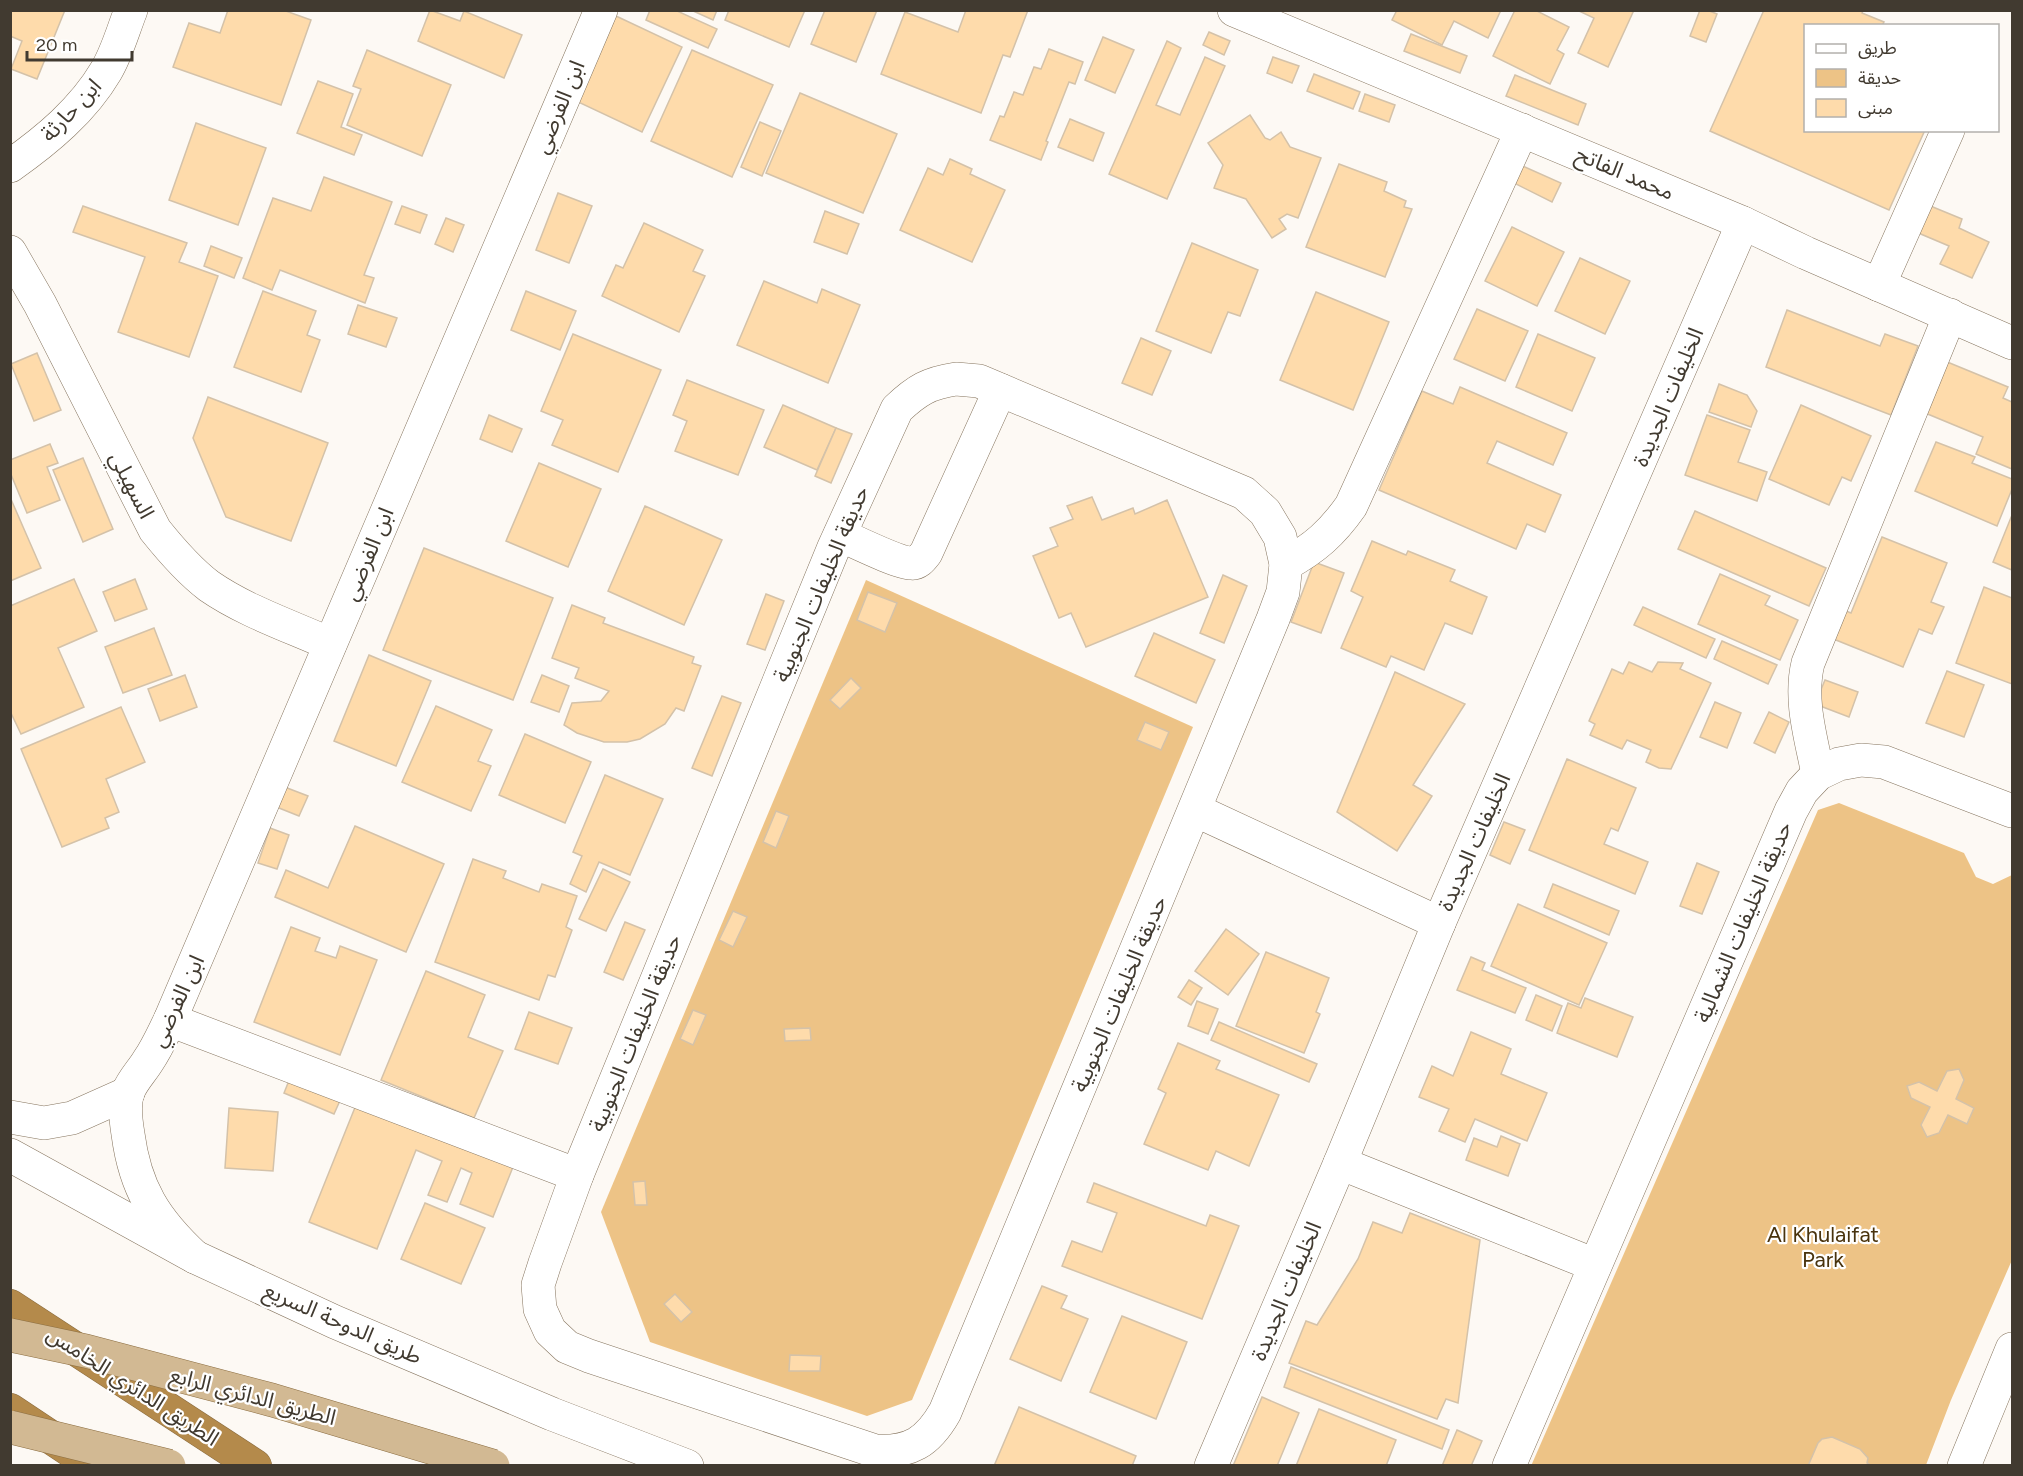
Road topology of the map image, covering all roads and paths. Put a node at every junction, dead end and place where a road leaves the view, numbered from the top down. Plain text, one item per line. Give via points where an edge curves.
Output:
1 (131, 10) edge
2 (601, 10) edge
3 (1234, 10) edge
4 (1522, 130) junction
5 (1947, 132) edge
6 (10, 166) edge
7 (1743, 223) junction
8 (10, 252) edge
9 (1880, 285) junction
10 (1950, 315) junction
11 (2013, 343) edge
12 (1000, 390) junction
13 (840, 534) junction
14 (1286, 564) junction
15 (330, 644) junction
16 (1818, 774) junction
17 (1195, 810) junction
18 (2013, 811) edge
19 (1439, 923) junction
20 (170, 1020) junction
21 (128, 1093) junction
22 (10, 1117) edge
23 (10, 1155) edge
24 (1340, 1163) junction
25 (577, 1175) junction
26 (195, 1257) junction
27 (1595, 1266) junction
28 (10, 1306) edge
29 (10, 1335) edge
30 (2013, 1349) edge
31 (10, 1410) edge
32 (10, 1427) edge
33 (94, 1466) edge
34 (169, 1466) edge
35 (255, 1466) edge
36 (494, 1466) edge
37 (687, 1466) edge
38 (1211, 1466) edge
39 (1509, 1466) edge
40 (1964, 1466) edge

1 - 6 street, ابن حارثة via 106,70 87,97 58,129
2 - 15 street, ابن الفرضي
3 - 4 street, محمد الفاتح
4 - 7 street, محمد الفاتح
4 - 14 street via 1351,506 1323,540
5 - 9 street
7 - 9 street, محمد الفاتح
7 - 19 street, الخليفات الجديدة
8 - 15 street, السهيلي via 155,530 180,561 210,586 244,606
9 - 10 street, محمد الفاتح
10 - 11 street, محمد الفاتح
10 - 16 street via 1808,663 1803,696
12 - 13 street, حديقة الخليفات الجنوبية via 979,381 956,379 933,383 913,393 897,409
12 - 13 street via 926,553 918,562 899,560
12 - 14 street, حديقة الخليفات الجنوبية via 1244,493 1265,512 1275,528
13 - 25 street, حديقة الخليفات الجنوبية
14 - 17 street, حديقة الخليفات الجنوبية via 1283,592
15 - 20 street, ابن الفرضي
16 - 18 street, حديقة الخليفات الشمالية via 1861,759 1884,762
16 - 27 street, حديقة الخليفات الشمالية via 1802,790 1791,811
17 - 19 street
17 - 25 street, حديقة الخليفات الجنوبية via 945,1412 924,1440 892,1452 875,1451 567,1347 550,1330 540,1309 538,1285
19 - 24 street, الخليفات الجديدة
20 - 21 street, ابن الفرضي
20 - 25 street
21 - 22 street via 72,1118 44,1123
21 - 26 street, ابن الفرضي via 126,1124 139,1184 153,1211
23 - 26 street, طريق الدوحة السريع
24 - 27 street
24 - 38 street, الخليفات الجديدة
26 - 37 street, طريق الدوحة السريع via 335,1322
27 - 39 street, حديقة الخليفات الشمالية
28 - 35 highway, الطريق الدائري الخامس
29 - 36 main road, الطريق الدائري الرابع, bridge via 272,1400
30 - 40 street
31 - 33 highway
32 - 34 main road, bridge

